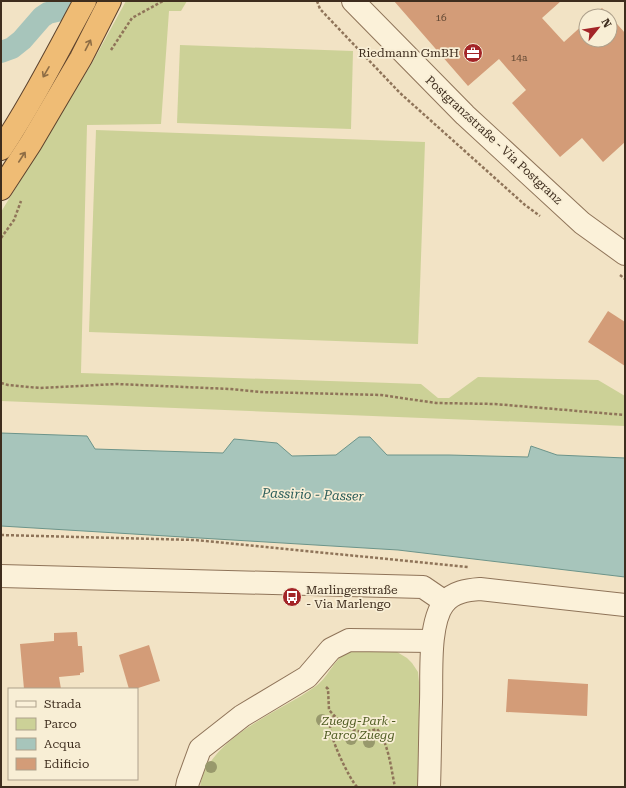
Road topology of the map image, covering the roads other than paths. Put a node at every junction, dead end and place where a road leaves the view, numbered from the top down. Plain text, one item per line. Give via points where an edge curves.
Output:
1 (85, 1) edge
2 (110, 1) edge
3 (353, 1) edge
4 (1, 149) edge
5 (1, 190) edge
6 (625, 254) edge
7 (1, 576) edge
8 (445, 602) junction
9 (625, 605) edge
10 (432, 641) junction
11 (187, 787) edge
12 (429, 787) edge

1 -> 4 highway
5 -> 2 highway via 81,58
3 - 6 street, Postgranzstraße - Via Postgranz via 465,115 582,223
7 - 8 street via 423,587
8 - 9 street via 456,594 480,589
8 - 10 street via 439,612
10 - 11 street via 349,640 331,649 307,677 242,716 200,749
10 - 12 street

